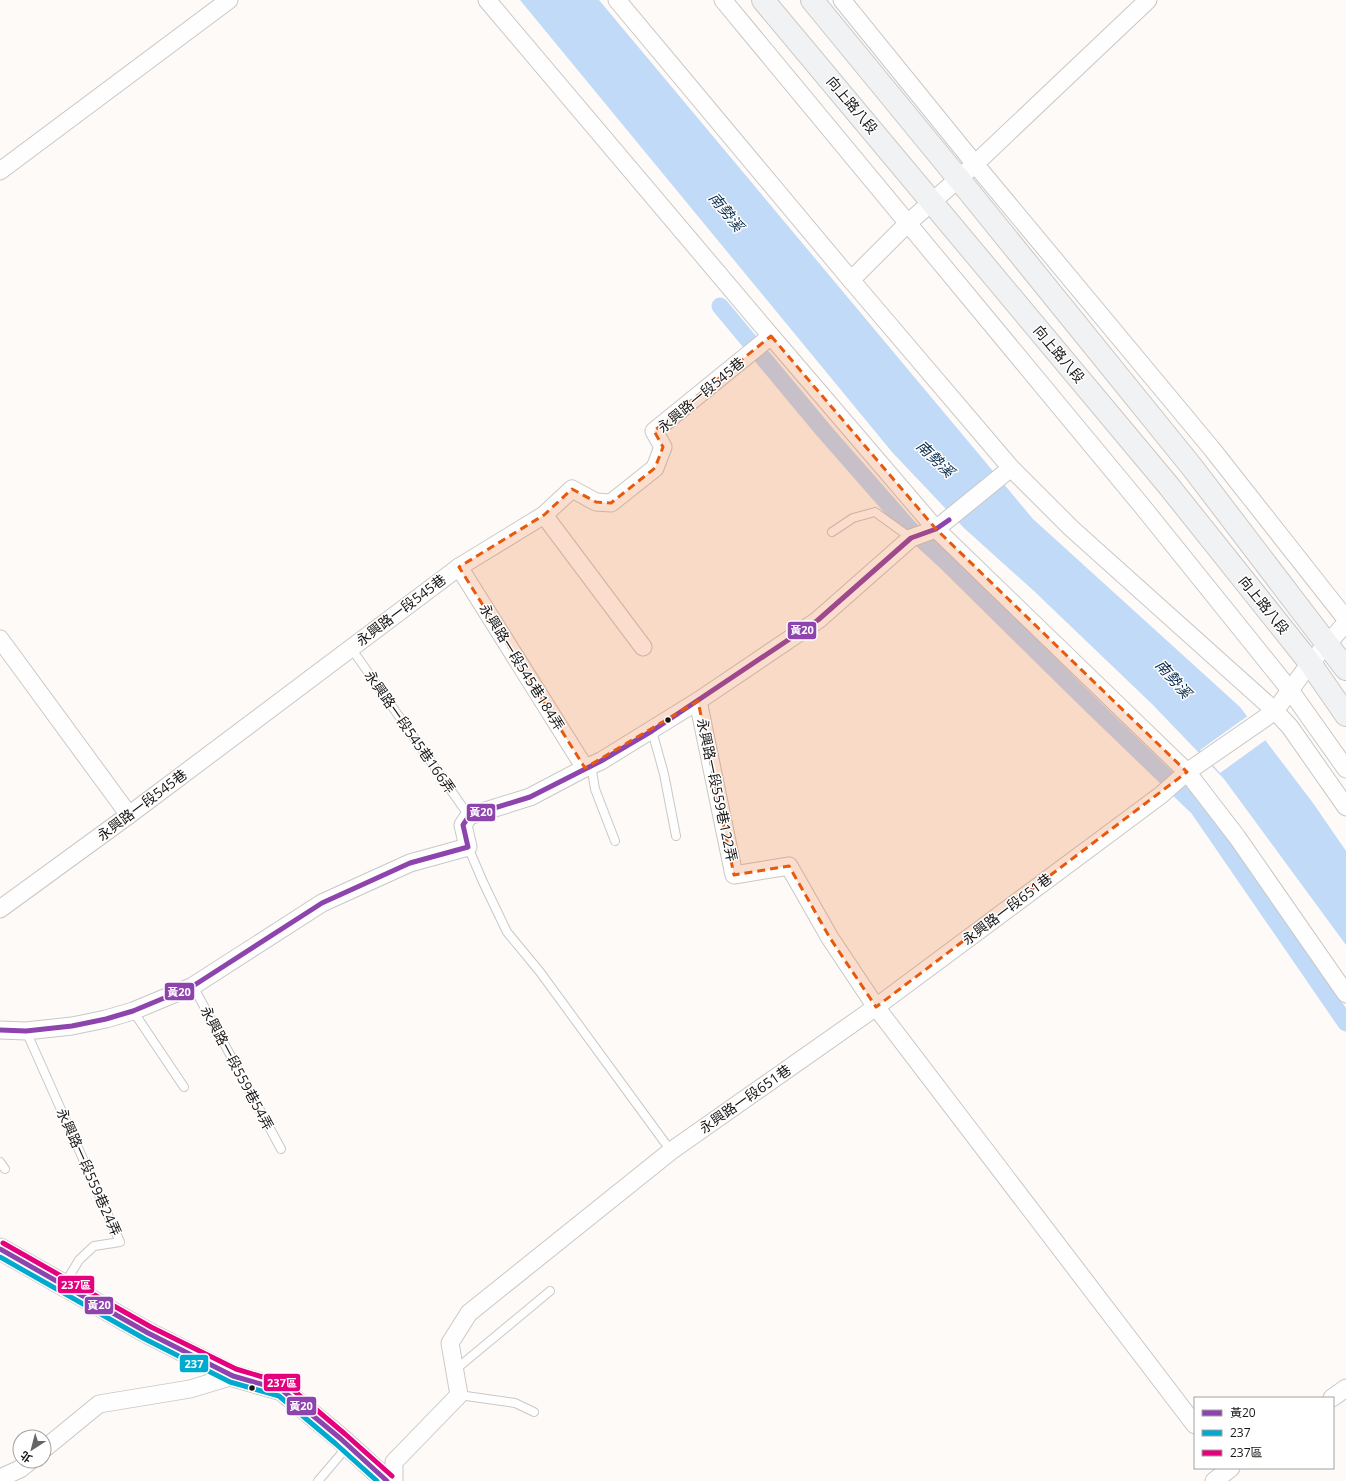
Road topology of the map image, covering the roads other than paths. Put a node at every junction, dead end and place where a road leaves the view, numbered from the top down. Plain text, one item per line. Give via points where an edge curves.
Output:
1 (229, 0) edge
2 (487, 0) edge
3 (617, 0) edge
4 (723, 0) edge
5 (763, 0) edge
6 (812, 0) edge
7 (842, 0) edge
8 (1148, 0) edge
9 (975, 164) junction
10 (0, 171) edge
11 (958, 178) junction
12 (932, 201) junction
13 (908, 223) junction
14 (850, 280) junction
15 (771, 336) junction
16 (1006, 472) junction
17 (544, 515) junction
18 (943, 524) junction
19 (832, 532) dead end
20 (911, 538) junction
21 (460, 567) junction
22 (1346, 619) edge
23 (1346, 624) edge
24 (0, 639) edge
25 (1328, 643) junction
26 (643, 647) dead end
27 (350, 648) junction
28 (1310, 663) junction
29 (1346, 669) edge
30 (1290, 690) junction
31 (698, 701) junction
32 (1275, 711) junction
33 (1346, 715) edge
34 (652, 731) junction
35 (588, 766) junction
36 (1346, 769) edge
37 (1187, 772) junction
38 (1346, 807) edge
39 (129, 814) junction
40 (469, 816) junction
41 (676, 836) dead end
42 (615, 842) dead end
43 (468, 846) junction
44 (0, 909) edge
45 (193, 986) junction
46 (1346, 994) edge
47 (876, 1007) junction
48 (133, 1011) junction
49 (0, 1030) edge
50 (26, 1031) junction
51 (184, 1086) dead end
52 (281, 1150) dead end
53 (671, 1151) junction
54 (0, 1162) edge
55 (5, 1169) dead end
56 (0, 1249) edge
57 (64, 1286) junction
58 (550, 1291) dead end
59 (455, 1370) junction
60 (233, 1376) junction
61 (1346, 1388) edge
62 (459, 1395) junction
63 (1333, 1397) edge
64 (534, 1412) dead end
65 (1194, 1424) edge
66 (52, 1442) edge
67 (348, 1446) junction
68 (20, 1469) edge
69 (1229, 1469) edge
70 (0, 1478) edge
71 (318, 1481) edge
72 (386, 1481) edge
73 (394, 1481) edge
74 (1214, 1481) edge

1 - 10 street
2 - 15 street
3 - 14 street
4 - 13 street
5 - 12 main road, 向上路八段
6 - 11 main road, 向上路八段
7 - 9 street
8 - 9 street
9 - 11 street
9 - 22 street via 1212,450
11 - 12 street
11 - 25 main road, 向上路八段 via 1187,460
12 - 13 street
12 - 28 main road, 向上路八段 via 1168,485
13 - 14 street
13 - 30 street
14 - 16 street
15 - 17 street, 永興路一段545巷 via 654,431 663,447 655,468 611,503 596,502 572,489
15 - 18 street
16 - 18 street
16 - 32 street
17 - 21 street, 永興路一段545巷
17 - 26 street
18 - 20 street
18 - 37 street
19 - 20 lane via 853,518 874,512
20 - 31 street via 818,620
21 - 27 street, 永興路一段545巷
21 - 35 street, 永興路一段545巷184弄
23 - 25 street, 永興路一段651巷
24 - 39 street
25 - 28 street, 永興路一段651巷
25 - 29 main road, 向上路八段
27 - 39 street, 永興路一段545巷
27 - 40 lane, 永興路一段545巷166弄
28 - 30 street, 永興路一段651巷
28 - 33 main road, 向上路八段
30 - 32 street, 永興路一段651巷
30 - 36 street
31 - 34 street
31 - 47 street, 永興路一段559巷122弄 via 734,875 789,866 830,938
32 - 37 street, 永興路一段651巷
32 - 38 street via 1290,727
34 - 35 street
34 - 41 lane via 664,774
35 - 40 street via 530,797
35 - 42 lane
37 - 46 street via 1237,837
37 - 47 street, 永興路一段651巷 via 1161,795
39 - 44 street, 永興路一段545巷
40 - 43 street via 463,826
43 - 45 street via 410,863 322,903
43 - 53 lane via 507,932 540,972
45 - 48 street
45 - 52 lane, 永興路一段559巷54弄
47 - 53 street, 永興路一段651巷
47 - 65 street
48 - 50 street via 72,1026
48 - 51 lane
49 - 50 street
50 - 57 lane, 永興路一段559巷24弄 via 120,1242 94,1246 79,1260
53 - 59 street, 永興路一段651巷 via 469,1314 450,1343
54 - 55 lane
56 - 57 street
57 - 60 street via 148,1333
58 - 59 lane
59 - 62 street, 永興路一段651巷
60 - 66 street via 190,1388 99,1404
60 - 67 street via 282,1390
61 - 63 street
62 - 64 lane via 515,1403
62 - 73 street via 394,1462
67 - 71 lane
67 - 72 street
68 - 70 street
69 - 74 street

